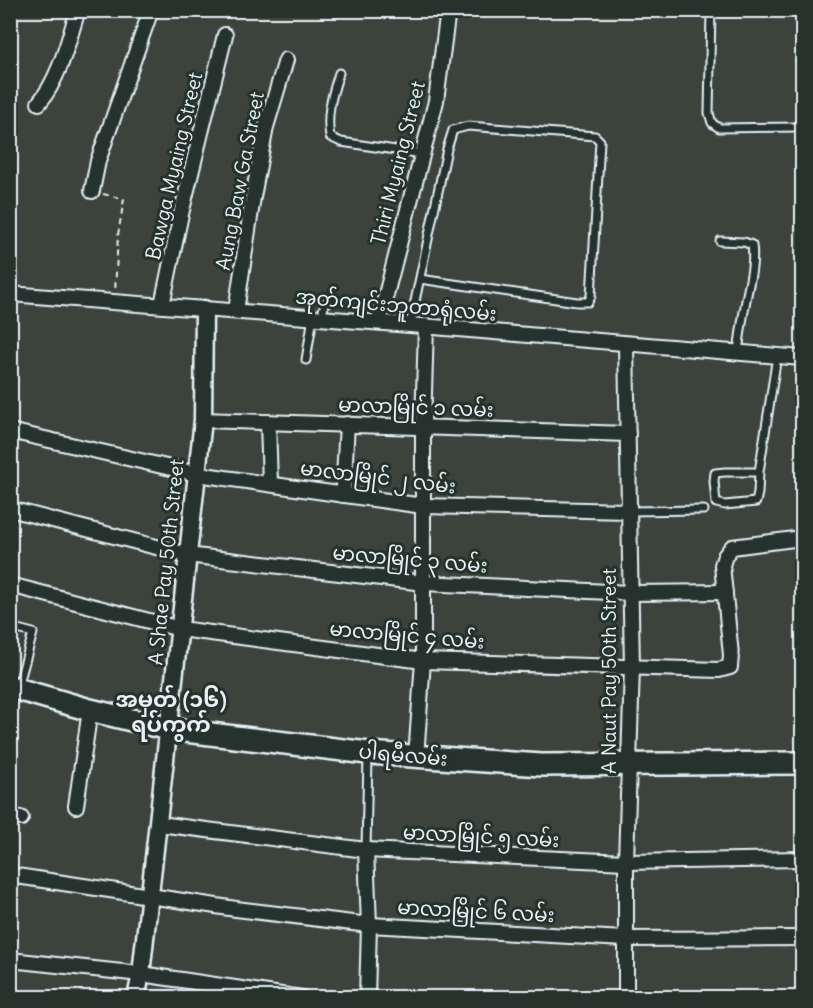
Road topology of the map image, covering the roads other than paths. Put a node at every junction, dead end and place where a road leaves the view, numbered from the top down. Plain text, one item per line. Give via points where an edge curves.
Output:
1 (78, 10) edge
2 (151, 10) edge
3 (448, 10) edge
4 (711, 10) edge
5 (225, 35) dead end
6 (286, 60) dead end
7 (339, 73) dead end
8 (39, 103) dead end
9 (802, 127) edge
10 (423, 154) junction
11 (92, 190) road end
12 (720, 241) dead end
13 (420, 279) junction
14 (10, 294) edge
15 (335, 300) dead end
16 (162, 305) junction
17 (204, 309) junction
18 (236, 311) junction
19 (317, 317) junction
20 (379, 322) junction
21 (410, 325) junction
22 (426, 326) junction
23 (626, 344) junction
24 (738, 352) junction
25 (777, 356) junction
26 (802, 358) edge
27 (306, 360) dead end
28 (203, 420) junction
29 (268, 422) junction
30 (347, 424) junction
31 (423, 426) junction
32 (10, 431) edge
33 (628, 434) junction
34 (759, 472) junction
35 (197, 474) junction
36 (270, 484) junction
37 (343, 495) junction
38 (423, 506) junction
39 (10, 509) edge
40 (704, 510) dead end
41 (628, 511) junction
42 (802, 538) edge
43 (187, 555) junction
44 (424, 583) junction
45 (10, 585) edge
46 (725, 592) junction
47 (630, 593) junction
48 (10, 627) edge
49 (180, 629) junction
50 (423, 661) junction
51 (632, 667) junction
52 (12, 688) edge
53 (90, 710) junction
54 (169, 729) junction
55 (368, 753) junction
56 (416, 757) junction
57 (802, 763) edge
58 (628, 765) junction
59 (76, 806) dead end
60 (159, 824) junction
61 (366, 850) junction
62 (802, 859) edge
63 (626, 862) junction
64 (10, 875) edge
65 (149, 897) junction
66 (369, 926) junction
67 (802, 938) edge
68 (626, 939) junction
69 (10, 960) edge
70 (141, 974) junction
71 (136, 998) edge
72 (302, 998) edge
73 (367, 998) edge
74 (627, 998) edge

1 - 8 street via 58,68
2 - 11 street via 98,161
3 - 10 street, Thiri Myaing Street via 436,100
4 - 9 lane via 712,123 719,128
5 - 16 street, Bawga Myaing Street
6 - 18 street, Aung Baw Ga Street via 266,127
7 - 10 lane via 327,119 330,137
10 - 20 street, Thiri Myaing Street
12 - 24 lane via 752,245
13 - 13 lane via 588,302 600,141 595,136 468,126 453,130
13 - 21 lane
14 - 16 street, အုတ်ကျင်းဘူတာရုံလမ်း
15 - 19 lane via 324,303
16 - 17 street, အုတ်ကျင်းဘူတာရုံလမ်း
17 - 18 street, အုတ်ကျင်းဘူတာရုံလမ်း
17 - 28 street, A Shae Pay 50th Street
18 - 19 street, အုတ်ကျင်းဘူတာရုံလမ်း
19 - 20 street, အုတ်ကျင်းဘူတာရုံလမ်း
19 - 27 lane
20 - 21 street, အုတ်ကျင်းဘူတာရုံလမ်း
21 - 22 street, အုတ်ကျင်းဘူတာရုံလမ်း
22 - 23 street, အုတ်ကျင်းဘူတာရုံလမ်း
22 - 31 street
23 - 24 street, အုတ်ကျင်းဘူတာရုံလမ်း
23 - 33 street, A Naut Pay 50th Street
24 - 25 street, အုတ်ကျင်းဘူတာရုံလမ်း
25 - 26 street, အုတ်ကျင်းဘူတာရုံလမ်း
25 - 34 lane
28 - 29 street, မာလာမြိုင် ၁ လမ်း
28 - 35 street, A Shae Pay 50th Street
29 - 30 street, မာလာမြိုင် ၁ လမ်း
29 - 36 street
30 - 31 street, မာလာမြိုင် ၁ လမ်း
30 - 37 street
31 - 33 street, မာလာမြိုင် ၁ လမ်း
31 - 38 street
32 - 35 street, မာလာမြိုင် ၂ လမ်း
33 - 41 street, A Naut Pay 50th Street
34 - 34 lane via 756,502 716,503 715,473
35 - 36 street, မာလာမြိုင် ၂ လမ်း
35 - 43 street, A Shae Pay 50th Street
36 - 37 street, မာလာမြိုင် ၂ လမ်း
37 - 38 street, မာလာမြိုင် ၂ လမ်း
38 - 41 street, မာလာမြိုင် ၂ လမ်း
38 - 44 street
39 - 43 street, မာလာမြိုင် ၃ လမ်း
40 - 41 lane
41 - 47 street, A Naut Pay 50th Street
42 - 46 street via 732,547 722,565
43 - 44 street, မာလာမြိုင် ၃ လမ်း
43 - 49 street, A Shae Pay 50th Street
44 - 47 street, မာလာမြိုင် ၃ လမ်း
44 - 50 street
45 - 49 street, မာလာမြိုင် ၄ လမ်း
46 - 47 street, မာလာမြိုင် ၃ လမ်း
46 - 51 street, မာလာမြိုင် ၄ လမ်း via 730,667
47 - 51 street, A Naut Pay 50th Street
48 - 52 lane via 33,633
49 - 50 street, မာလာမြိုင် ၄ လမ်း
49 - 54 street, A Shae Pay 50th Street
50 - 51 street, မာလာမြိုင် ၄ လမ်း
50 - 56 street
51 - 58 street, A Naut Pay 50th Street
52 - 53 main road, ပါရမီလမ်း
53 - 54 main road, ပါရမီလမ်း
53 - 59 street
54 - 55 main road, ပါရမီလမ်း
54 - 60 street, A Shae Pay 50th Street
55 - 56 main road, ပါရမီလမ်း
55 - 61 lane
56 - 58 main road, ပါရမီလမ်း via 542,765
57 - 58 main road, ပါရမီလမ်း
58 - 63 street, A Naut Pay 50th Street
60 - 61 street, မာလာမြိုင် ၅ လမ်း
60 - 65 street, A Shae Pay 50th Street
61 - 63 street, မာလာမြိုင် ၅ လမ်း
61 - 66 street
62 - 63 street, မာလာမြိုင် ၅ လမ်း
63 - 68 street, A Naut Pay 50th Street
64 - 65 street, မာလာမြိုင် ၆ လမ်း
65 - 66 street, မာလာမြိုင် ၆ လမ်း
65 - 70 street, A Shae Pay 50th Street
66 - 68 street, မာလာမြိုင် ၆ လမ်း
66 - 73 street
67 - 68 street, မာလာမြိုင် ၆ လမ်း
68 - 74 street, A Naut Pay 50th Street
69 - 70 street
70 - 71 street, A Shae Pay 50th Street
70 - 72 street

